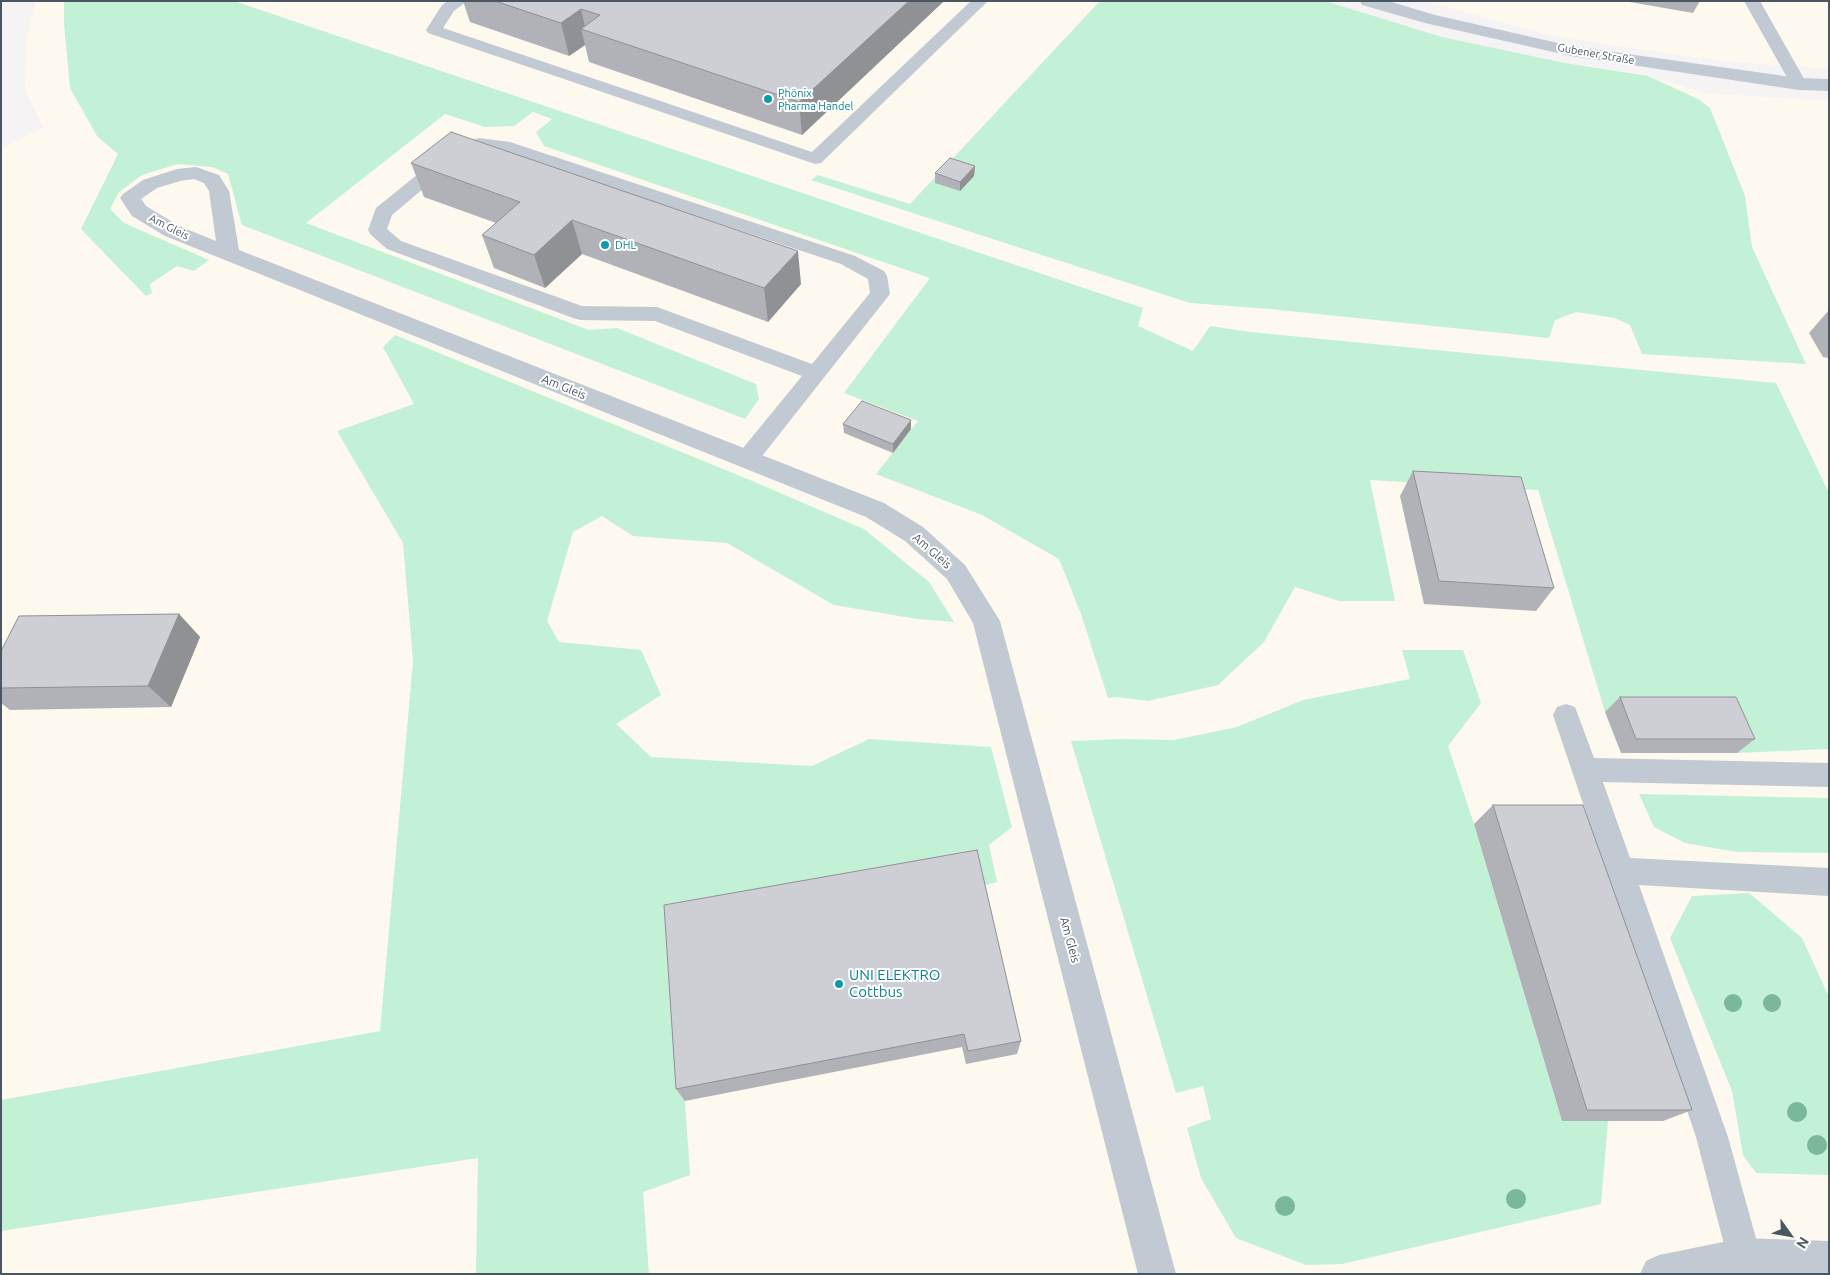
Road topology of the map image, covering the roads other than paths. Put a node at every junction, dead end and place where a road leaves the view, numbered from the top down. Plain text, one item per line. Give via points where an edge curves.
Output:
1 (459, 1) edge
2 (980, 1) edge
3 (1368, 1) edge
4 (1752, 1) edge
5 (1800, 84) junction
6 (1829, 86) edge
7 (229, 254) junction
8 (816, 373) junction
9 (747, 459) junction
10 (1566, 715) dead end
11 (1586, 770) junction
12 (1829, 775) edge
13 (1621, 871) junction
14 (1829, 882) edge
15 (1829, 1260) edge
16 (1746, 1266) edge
17 (1157, 1274) edge
18 (1659, 1274) edge

1 - 2 lane via 448,8 434,30 815,159
3 - 5 street, Gubener Straße via 1431,20 1571,51
4 - 5 lane
5 - 6 street, Gubener Straße
7 - 7 street, Am Gleis via 172,231 139,211 130,198 150,184 177,175 196,173 212,179 219,191
7 - 9 street, Am Gleis
8 - 8 lane via 880,294 877,276 848,260 504,146 479,143 456,152 383,212 377,230 394,245 580,313 657,314
8 - 9 lane
9 - 17 street, Am Gleis via 875,510 914,534 956,572 986,621
10 - 11 lane
11 - 12 lane
11 - 13 lane
13 - 14 lane
13 - 16 lane via 1712,1136
15 - 16 street
16 - 18 street

